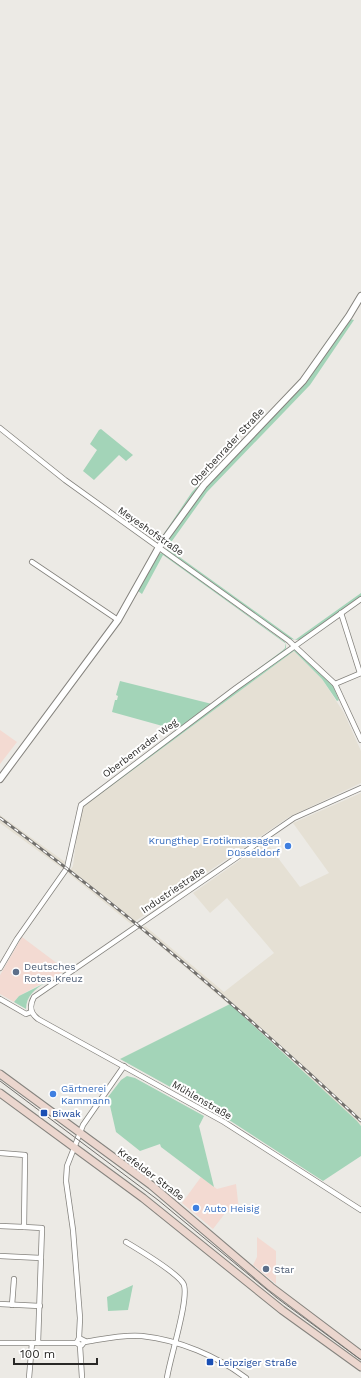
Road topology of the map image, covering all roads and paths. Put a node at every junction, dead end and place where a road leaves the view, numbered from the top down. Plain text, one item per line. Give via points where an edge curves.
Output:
1 (361, 296) edge
2 (0, 428) edge
3 (159, 547) junction
4 (32, 562) dead end
5 (361, 599) edge
6 (341, 614) junction
7 (118, 620) junction
8 (296, 648) junction
9 (361, 673) edge
10 (335, 684) junction
11 (361, 740) edge
12 (0, 779) edge
13 (361, 788) edge
14 (0, 968) edge
15 (0, 999) edge
16 (31, 1012) junction
17 (124, 1066) junction
18 (0, 1074) edge
19 (0, 1093) edge
20 (80, 1133) junction
21 (73, 1147) junction
22 (0, 1153) edge
23 (361, 1210) edge
24 (0, 1226) edge
25 (24, 1227) junction
26 (126, 1242) dead end
27 (0, 1256) edge
28 (41, 1258) junction
29 (14, 1279) dead end
30 (0, 1304) edge
31 (12, 1305) junction
32 (40, 1306) junction
33 (79, 1338) junction
34 (0, 1342) edge
35 (84, 1342) junction
36 (175, 1342) junction
37 (32, 1343) junction
38 (38, 1343) junction
39 (78, 1344) junction
40 (361, 1355) edge
41 (361, 1367) edge
42 (29, 1378) edge
43 (82, 1378) edge
44 (167, 1378) edge
45 (246, 1378) edge

1 - 3 street, Oberbenrader Straße via 303,381 204,485
2 - 3 street, Meyeshofstraße via 65,480
3 - 7 street, Oberbenrader Straße
3 - 8 street, Meyeshofstraße
4 - 7 street
5 - 6 street, Oberbenrader Weg
6 - 8 street, Oberbenrader Weg
6 - 9 street
7 - 12 street, Oberbenrader Straße
8 - 10 street, Meyeshofstraße
8 - 14 street, Oberbenrader Weg via 81,805 66,868
9 - 10 street
10 - 11 street
13 - 16 street, Industriestraße via 300,815 281,827 34,997
15 - 16 street via 26,1014
16 - 17 street, Mühlenstraße via 38,1019
17 - 20 street via 95,1106
17 - 23 street, Mühlenstraße via 224,1122
18 - 20 main road, Krefelder Straße
19 - 21 main road
20 - 21 street
20 - 40 main road, Krefelder Straße via 163,1195 271,1287
21 - 33 street via 67,1166 66,1181 73,1230 80,1318
21 - 41 main road via 149,1202 282,1310
22 - 25 street via 25,1155
24 - 25 street
25 - 28 street via 42,1228
26 - 36 street via 183,1282 186,1288
27 - 28 street
28 - 32 street
29 - 31 street
30 - 31 street
31 - 32 street
32 - 38 street
33 - 35 street via 83,1338
33 - 39 street
34 - 37 street
35 - 36 street via 142,1336
35 - 39 street
36 - 44 street
36 - 45 street via 218,1360
37 - 38 street
37 - 42 street
38 - 39 street
39 - 43 street

